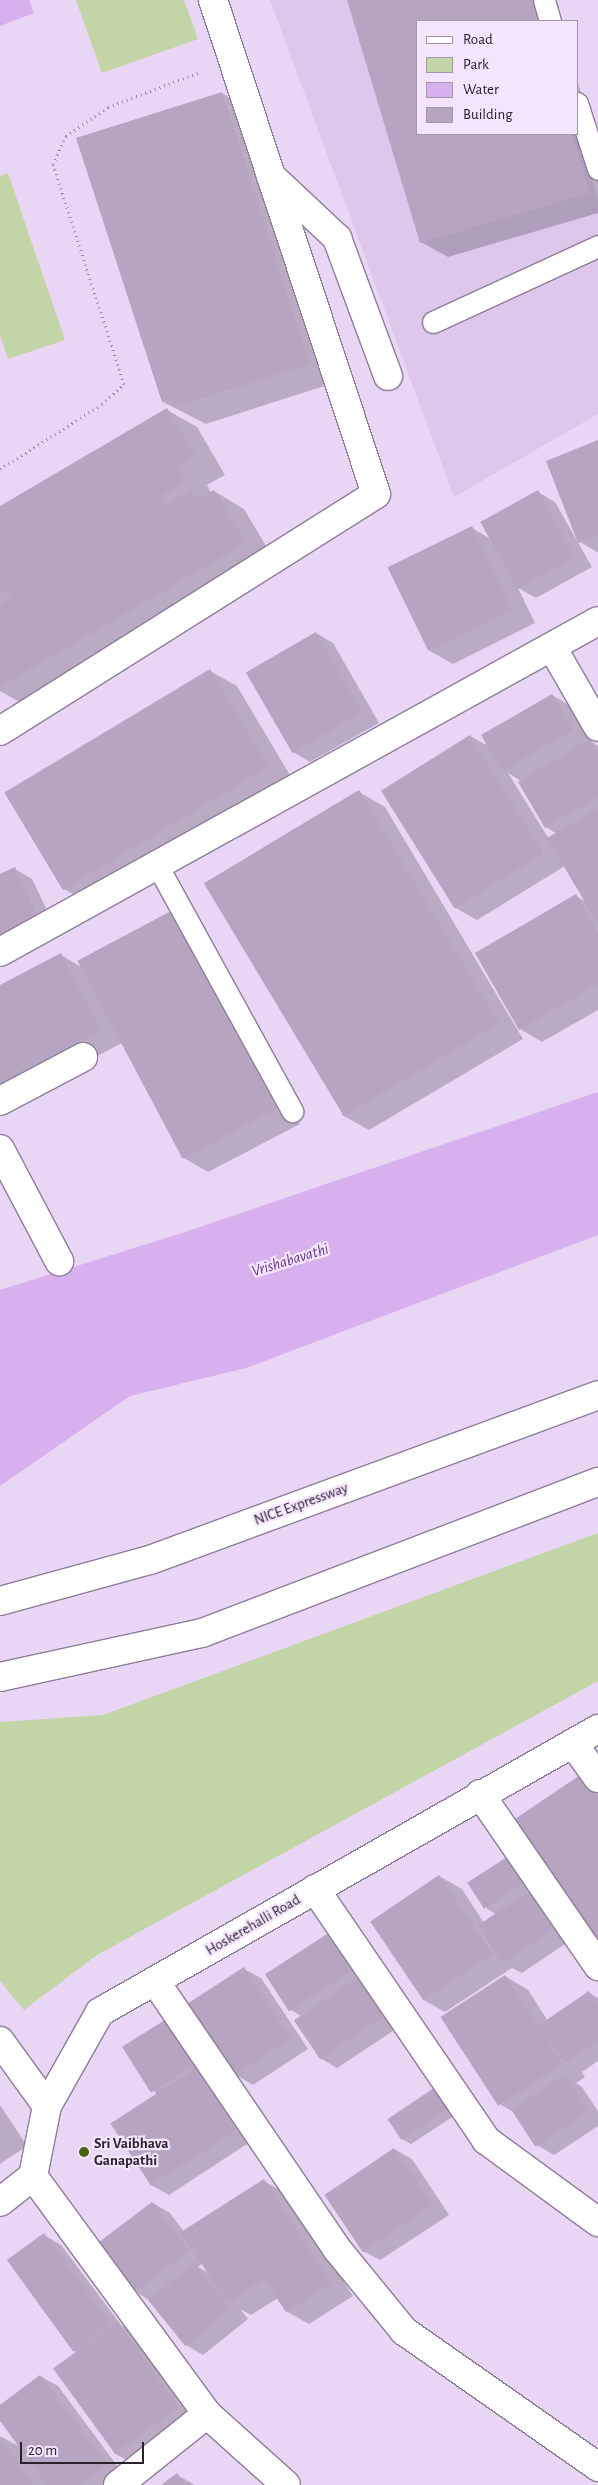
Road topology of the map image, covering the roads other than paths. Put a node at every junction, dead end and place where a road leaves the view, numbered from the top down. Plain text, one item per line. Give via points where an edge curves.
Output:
1 (213, 0) edge
2 (544, 0) edge
3 (550, 20) edge
4 (578, 106) edge
5 (598, 170) edge
6 (269, 173) junction
7 (598, 246) edge
8 (433, 322) dead end
9 (388, 376) dead end
10 (598, 621) edge
11 (552, 647) junction
12 (598, 727) edge
13 (0, 731) edge
14 (157, 865) junction
15 (0, 952) edge
16 (83, 1057) dead end
17 (0, 1101) edge
18 (292, 1111) dead end
19 (0, 1149) edge
20 (59, 1261) dead end
21 (598, 1395) edge
22 (598, 1482) edge
23 (0, 1600) edge
24 (0, 1677) edge
25 (598, 1730) edge
26 (573, 1743) junction
27 (598, 1778) edge
28 (480, 1794) junction
29 (315, 1889) junction
30 (598, 1966) edge
31 (155, 1981) junction
32 (0, 2041) edge
33 (47, 2106) junction
34 (33, 2176) junction
35 (0, 2202) edge
36 (598, 2222) edge
37 (207, 2414) junction
38 (598, 2466) edge
39 (118, 2485) edge
40 (286, 2485) edge

1 - 6 main road
2 - 3 lane
4 - 5 lane
6 - 9 main road via 336,238
6 - 13 main road via 376,494
7 - 8 lane
10 - 11 main road
11 - 12 main road
11 - 14 main road
14 - 15 main road
14 - 18 lane
16 - 17 main road
19 - 20 main road
21 - 23 main road, NICE Expressway via 150,1560
22 - 24 main road via 202,1633
25 - 26 main road, Hoskerehalli Road
26 - 27 main road
26 - 28 main road, Hoskerehalli Road
28 - 29 main road, Hoskerehalli Road
28 - 30 main road
29 - 31 main road, Hoskerehalli Road
29 - 36 main road via 486,2140
31 - 33 main road, Hoskerehalli Road via 100,2012
31 - 38 main road via 337,2249 404,2331
32 - 33 main road
33 - 34 main road, Hoskerehalli Road
34 - 35 main road
34 - 37 main road
37 - 39 main road
37 - 40 main road

